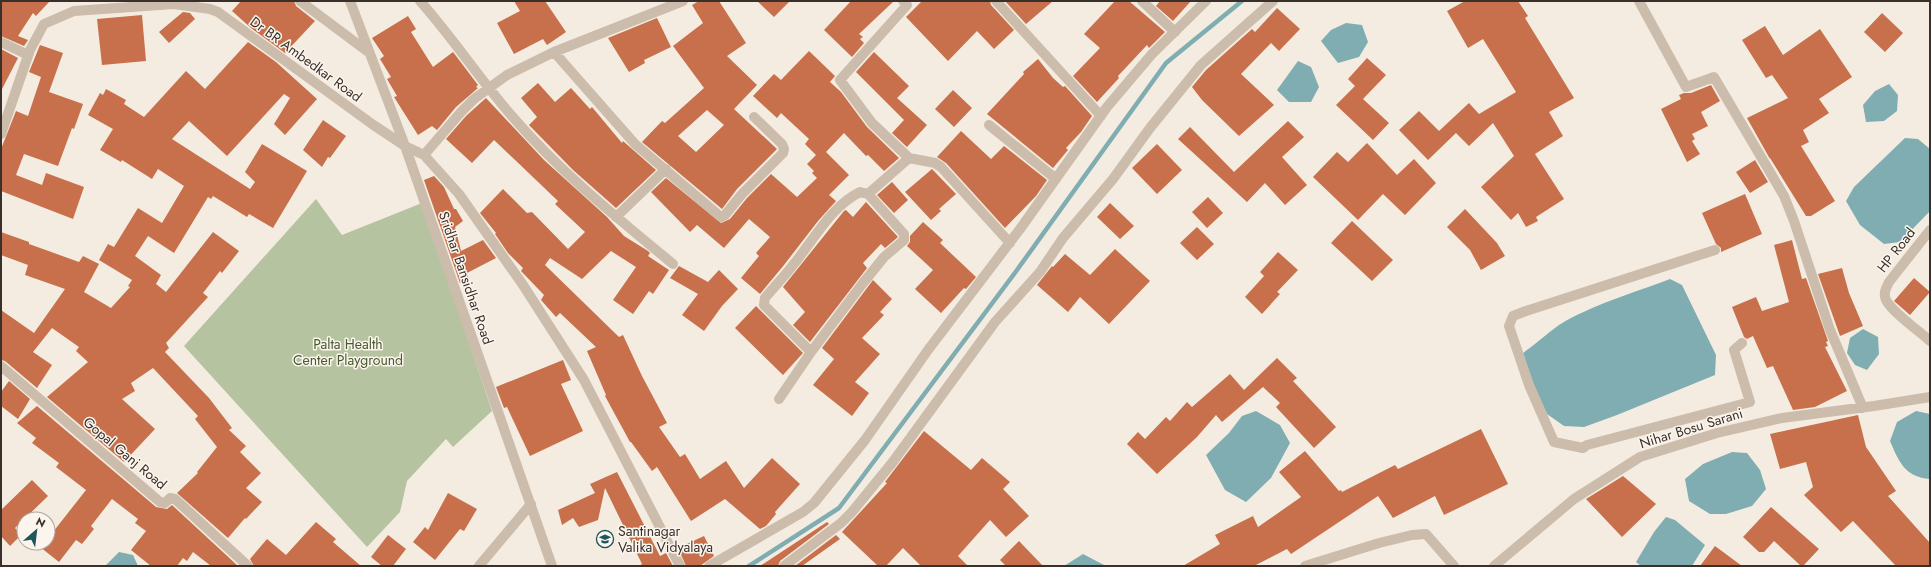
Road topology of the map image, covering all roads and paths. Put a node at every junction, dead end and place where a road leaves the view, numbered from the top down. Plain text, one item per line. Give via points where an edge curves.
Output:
1 (300, 1) edge
2 (350, 1) edge
3 (420, 1) edge
4 (683, 1) edge
5 (996, 1) edge
6 (1142, 1) edge
7 (1206, 1) edge
8 (1273, 1) edge
9 (1639, 1) edge
10 (907, 2) edge
11 (192, 3) edge
12 (140, 4) edge
13 (1175, 32) junction
14 (1, 42) edge
15 (368, 51) junction
16 (554, 52) junction
17 (28, 54) junction
18 (488, 88) junction
19 (1101, 116) junction
20 (754, 117) dead end
21 (989, 125) dead end
22 (1, 134) edge
23 (405, 146) junction
24 (424, 155) junction
25 (909, 158) junction
26 (666, 169) junction
27 (1056, 179) junction
28 (868, 194) junction
29 (616, 217) junction
30 (1930, 230) edge
31 (1010, 243) junction
32 (1715, 250) dead end
33 (673, 264) dead end
34 (1930, 341) edge
35 (1742, 343) dead end
36 (811, 352) junction
37 (1, 366) edge
38 (1930, 397) edge
39 (779, 399) dead end
40 (1863, 408) junction
41 (530, 504) junction
42 (248, 566) edge
43 (478, 566) edge
44 (552, 566) edge
45 (680, 566) edge
46 (709, 566) edge
47 (784, 566) edge
48 (1305, 566) edge
49 (1454, 566) edge
50 (1494, 566) edge

1 - 15 street
2 - 15 street, Sridhar Bansidhar Road
3 - 18 street
4 - 16 street
5 - 19 street
6 - 13 street
7 - 13 street
8 - 47 street via 1200,65 1063,238 1040,272 995,322 892,463 852,512
9 - 40 street via 1686,87 1714,77 1778,183 1794,221 1830,330
10 - 25 street via 840,80 872,123
11 - 12 street, Dr BR Ambedkar Road
11 - 23 street, Dr BR Ambedkar Road via 218,12
12 - 17 street, Dr BR Ambedkar Road via 74,11 44,24
13 - 19 street via 1152,54
14 - 17 street
15 - 23 street, Sridhar Bansidhar Road
16 - 18 street via 507,75
16 - 26 street via 635,144
17 - 22 street, Dr BR Ambedkar Road
18 - 24 street via 461,112
18 - 29 street via 564,171
19 - 27 street
20 - 26 street via 782,144 783,153 725,215 716,215
21 - 27 street
23 - 24 street, Dr BR Ambedkar Road
23 - 41 street, Sridhar Bansidhar Road
24 - 45 street via 459,194 510,265 584,380
25 - 28 street
25 - 31 street via 935,163 941,167
26 - 29 street
27 - 31 street
28 - 36 street via 904,234 904,240 884,257
28 - 36 street via 860,192 851,197 824,224 765,298 764,305
29 - 33 street
30 - 34 street, HP Road via 1885,290 1886,299 1891,307
31 - 46 street via 928,350 865,440 814,503 803,512
32 - 35 street via 1526,311 1513,316 1509,326 1529,385 1554,442 1583,448 1750,402 1734,350
36 - 39 street
37 - 42 street, Gopal Ganj Road via 160,502 175,499
38 - 40 street, Nihar Bosu Sarani
40 - 50 street, Nihar Bosu Sarani via 1782,418 1718,433 1640,457 1574,500
41 - 43 street
41 - 44 street, Sridhar Bansidhar Road
48 - 49 street via 1412,534 1426,534

